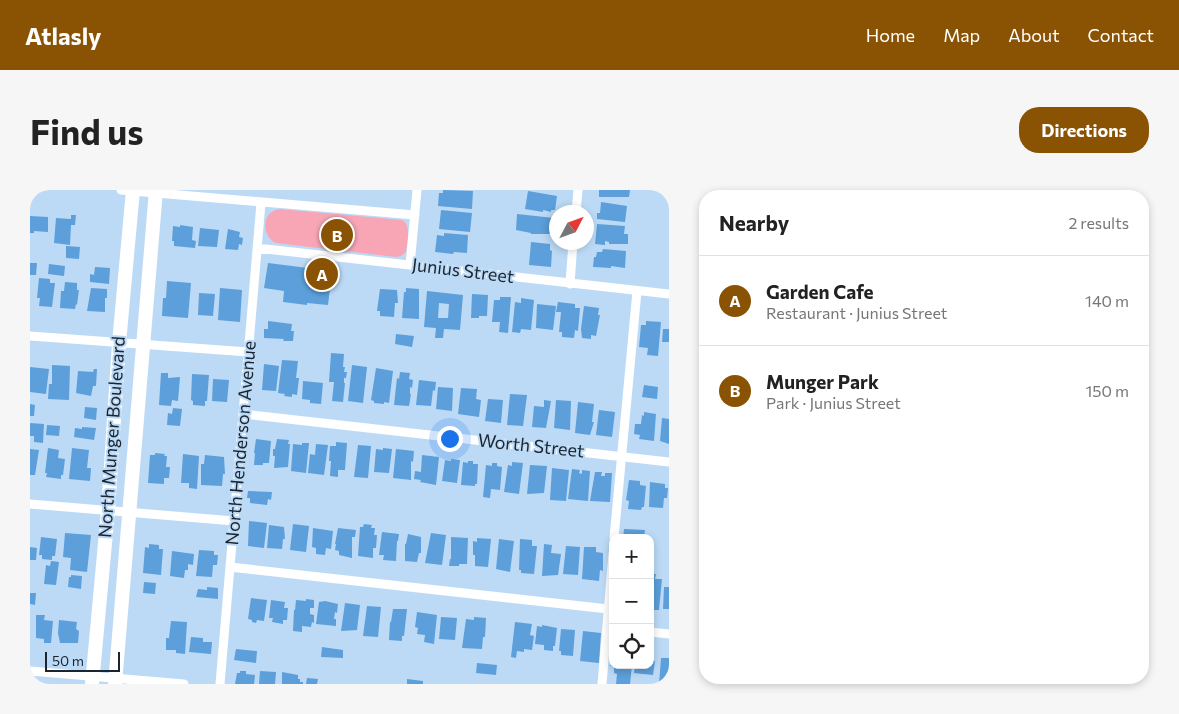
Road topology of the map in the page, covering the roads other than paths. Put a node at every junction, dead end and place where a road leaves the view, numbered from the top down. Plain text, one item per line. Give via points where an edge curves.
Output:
1 (129, 190) edge
2 (418, 190) edge
3 (578, 190) edge
4 (156, 192) edge
5 (261, 203) junction
6 (577, 205) edge
7 (415, 214) junction
8 (258, 248) junction
9 (572, 250) edge
10 (410, 265) junction
11 (570, 284) junction
12 (636, 291) junction
13 (669, 294) edge
14 (30, 336) edge
15 (119, 343) junction
16 (143, 344) junction
17 (248, 352) junction
18 (243, 414) junction
19 (621, 456) junction
20 (669, 462) edge
21 (30, 504) edge
22 (108, 511) junction
23 (130, 513) junction
24 (234, 521) junction
25 (614, 534) edge
26 (230, 567) junction
27 (611, 579) edge
28 (608, 608) junction
29 (610, 624) edge
30 (654, 632) edge
31 (609, 634) edge
32 (669, 634) edge
33 (30, 671) edge
34 (92, 680) edge
35 (115, 681) edge
36 (184, 684) edge
37 (220, 684) edge
38 (602, 684) edge

1 - 4 street
1 - 15 main road, North Munger Boulevard
2 - 7 street
3 - 6 street
4 - 5 street
4 - 16 main road, North Munger Boulevard
5 - 7 street
5 - 8 street, North Henderson Avenue
7 - 10 street
8 - 10 street, Junius Street
8 - 17 street, North Henderson Avenue
9 - 11 street
10 - 11 street, Junius Street
11 - 12 street, Junius Street
12 - 13 street, Junius Street
12 - 19 street
14 - 15 street
15 - 16 street
15 - 22 main road, North Munger Boulevard
16 - 17 street
16 - 23 main road, North Munger Boulevard
17 - 18 street, North Henderson Avenue
18 - 19 street, Worth Street
18 - 24 street, North Henderson Avenue
19 - 20 street, Worth Street
19 - 25 street
21 - 22 street
22 - 23 street
22 - 34 main road, North Munger Boulevard
23 - 24 street
23 - 35 main road, North Munger Boulevard
24 - 26 street, North Henderson Avenue
26 - 28 street
26 - 37 street, North Henderson Avenue
27 - 28 street
28 - 29 street
30 - 32 street
31 - 38 street
33 - 34 street
34 - 35 street
35 - 36 street

